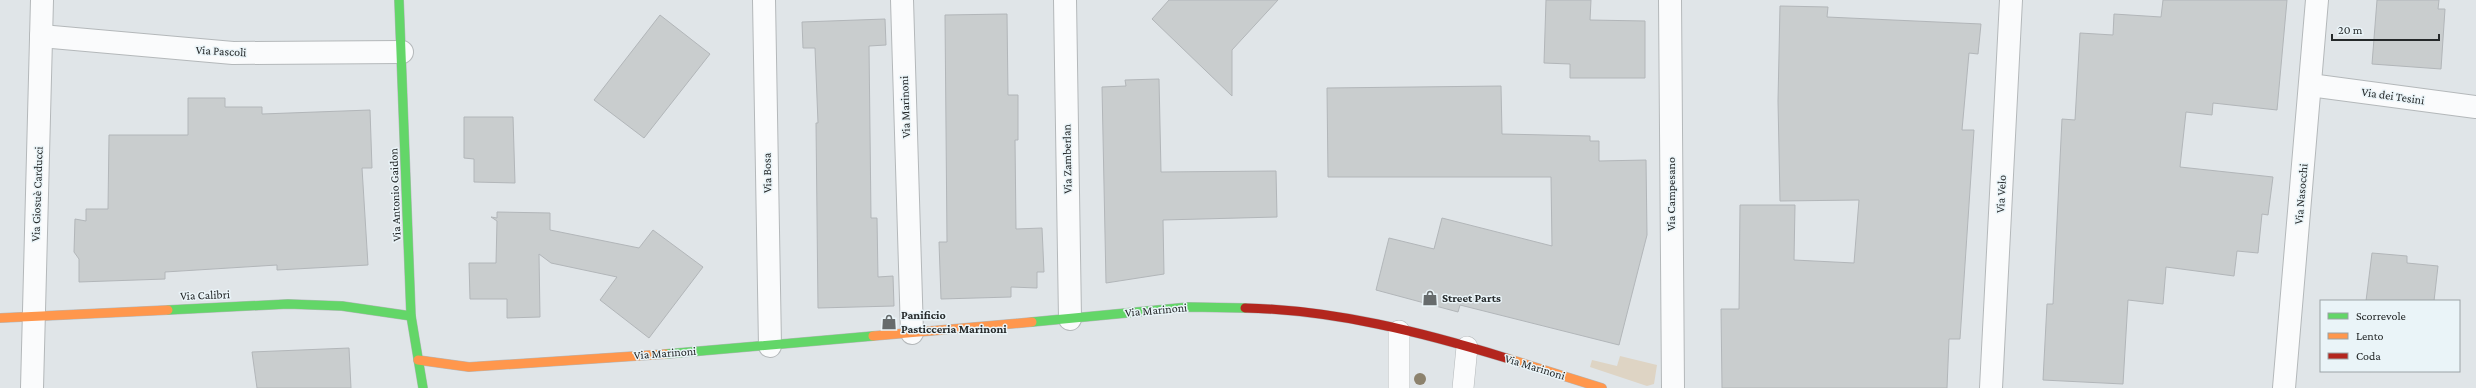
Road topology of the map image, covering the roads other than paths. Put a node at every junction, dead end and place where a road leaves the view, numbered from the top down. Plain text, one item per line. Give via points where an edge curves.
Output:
1 (42, 0) edge
2 (399, 0) edge
3 (764, 0) edge
4 (902, 0) edge
5 (1064, 0) edge
6 (1670, 0) edge
7 (2012, 0) edge
8 (2317, 0) edge
9 (41, 36) junction
10 (402, 52) junction
11 (2310, 85) junction
12 (2476, 107) edge
13 (34, 315) junction
14 (411, 316) junction
15 (0, 318) edge
16 (1070, 319) junction
17 (1399, 331) junction
18 (912, 333) junction
19 (770, 346) junction
20 (1467, 347) junction
21 (418, 360) junction
22 (32, 388) edge
23 (423, 388) edge
24 (1399, 388) edge
25 (1464, 388) edge
26 (1602, 388) edge
27 (1673, 388) edge
28 (1991, 388) edge
29 (2284, 388) edge

1 - 9 street, Via Giosuè Carducci
2 - 10 street, Via Antonio Gaidon
3 - 19 street, Via Bosa
4 - 18 street, Via Marinoni
5 - 16 street, Via Zamberlan
6 - 27 street, Via Campesano
7 - 28 street, Via Velo
8 - 11 street, Via Nasocchi
9 - 10 street, Via Pascoli via 233,53
9 - 13 street, Via Giosuè Carducci
10 - 14 street, Via Antonio Gaidon
11 - 12 street, Via dei Tesini
11 - 29 street, Via Nasocchi
13 - 14 street, Via Calibri via 288,304 342,306
13 - 15 street, Via Calibri
13 - 22 street, Via Giosuè Carducci
14 - 21 street, Via Antonio Gaidon
16 - 17 street, Via Marinoni via 1189,307 1239,307 1316,314
16 - 18 street, Via Marinoni
17 - 20 street, Via Marinoni
17 - 24 lane
18 - 19 street, Via Marinoni
19 - 21 street, Via Marinoni via 493,366 463,366
20 - 25 lane
20 - 26 street, Via Marinoni via 1547,369
21 - 23 street, Via Antonio Gaidon

